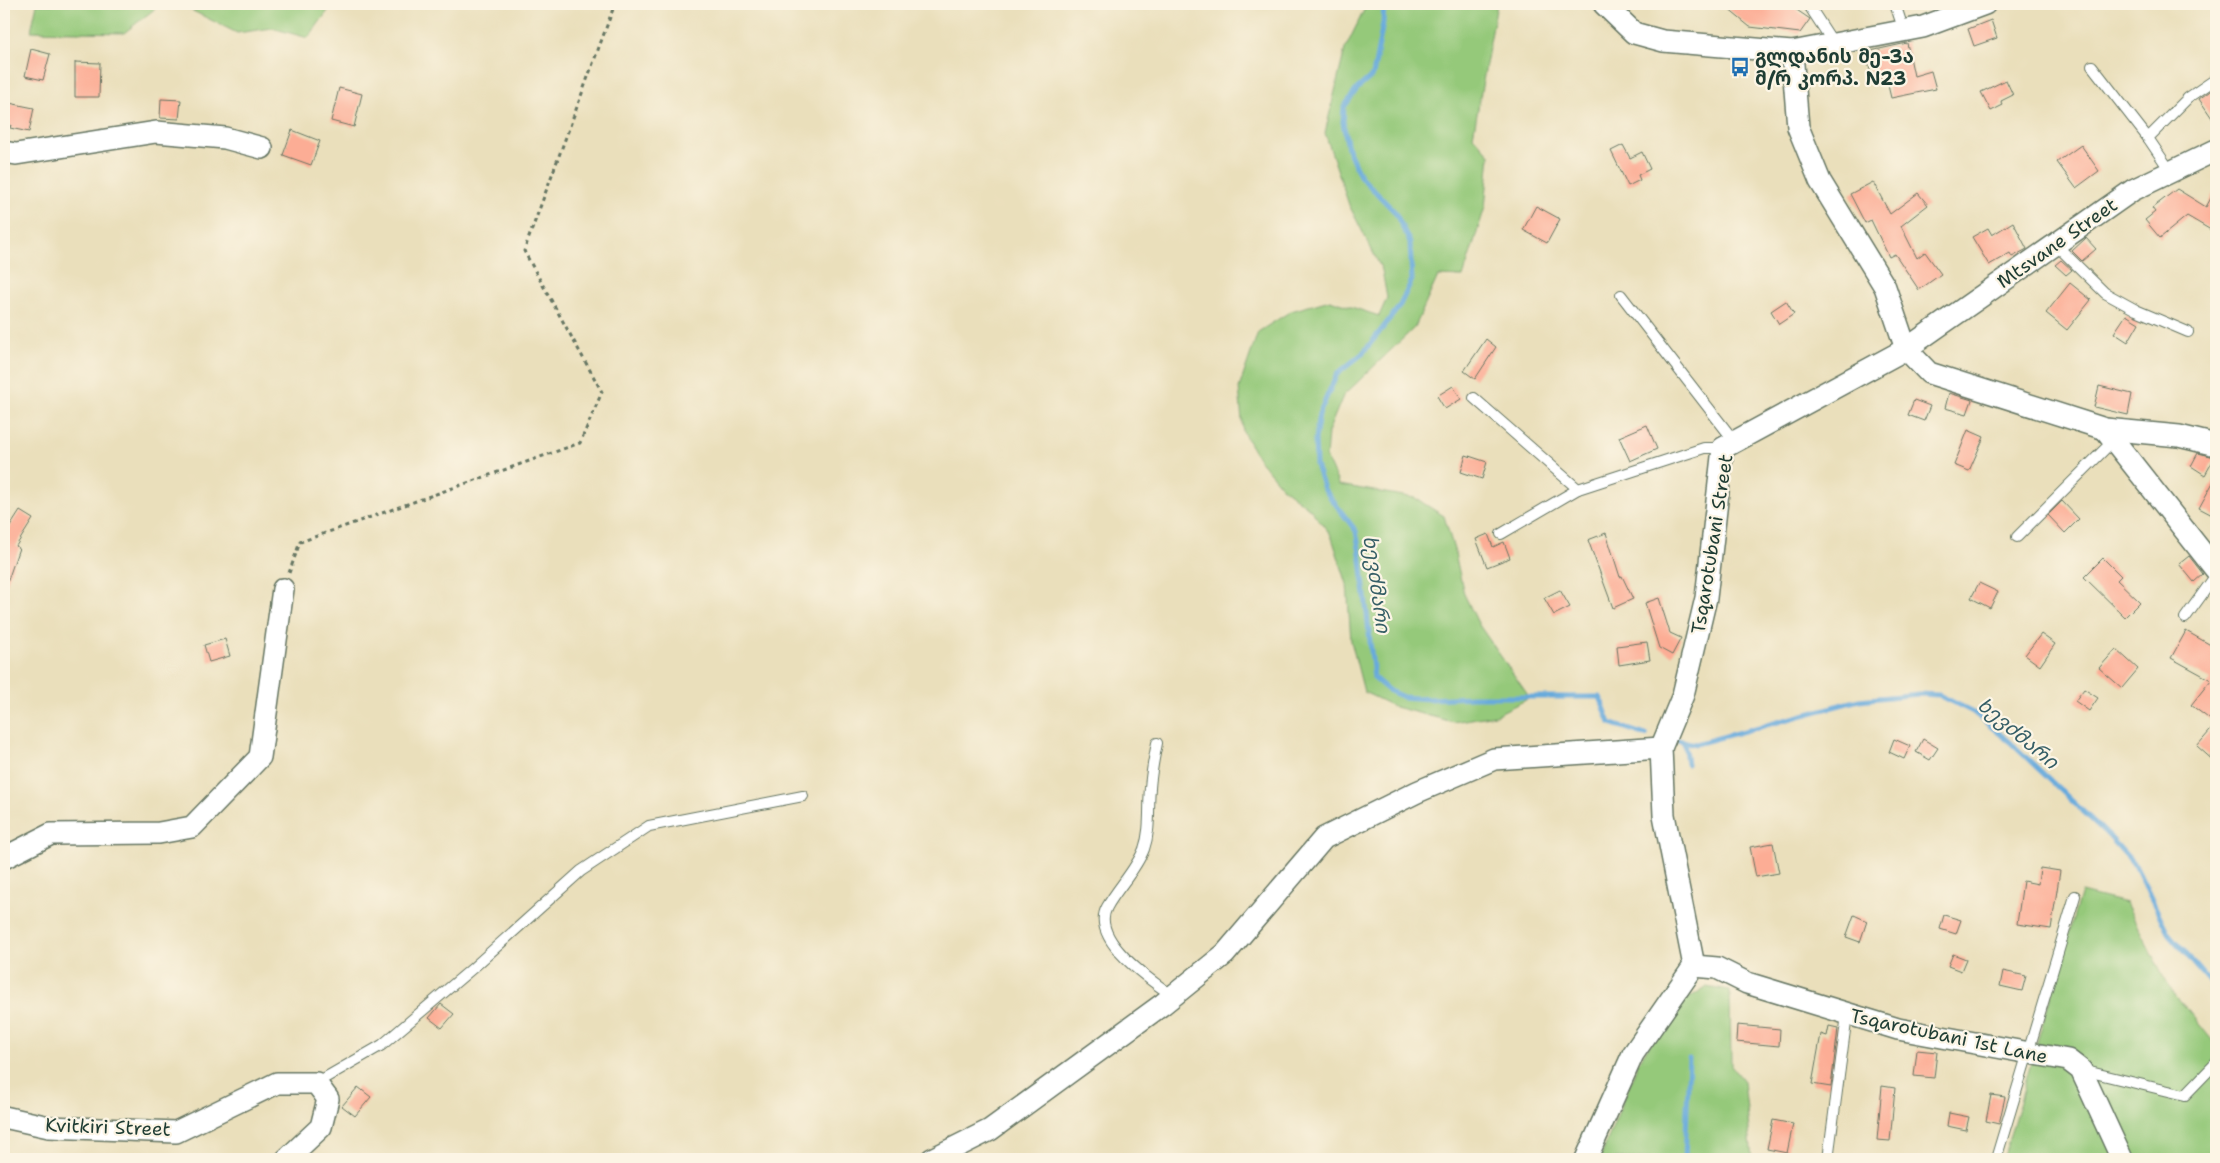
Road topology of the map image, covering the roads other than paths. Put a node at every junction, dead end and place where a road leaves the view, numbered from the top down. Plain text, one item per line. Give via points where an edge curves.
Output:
1 (1604, 4) edge
2 (1808, 4) edge
3 (1895, 4) edge
4 (1982, 5) edge
5 (1904, 31) junction
6 (1834, 44) junction
7 (1792, 52) junction
8 (2092, 66) dead end
9 (2216, 79) edge
10 (2148, 138) junction
11 (262, 148) dead end
12 (2216, 150) edge
13 (4, 152) edge
14 (2171, 172) junction
15 (2054, 244) junction
16 (1621, 295) dead end
17 (2188, 332) dead end
18 (1906, 349) junction
19 (1474, 398) dead end
20 (2110, 435) junction
21 (1729, 445) junction
22 (2216, 445) edge
23 (1578, 488) junction
24 (1501, 534) dead end
25 (2017, 537) dead end
26 (2216, 570) edge
27 (2216, 575) edge
28 (283, 589) road end
29 (2185, 618) dead end
30 (1158, 743) dead end
31 (1662, 748) junction
32 (803, 796) dead end
33 (4, 858) edge
34 (2075, 896) dead end
35 (1694, 966) junction
36 (1173, 996) junction
37 (1847, 1015) junction
38 (2028, 1053) junction
39 (2216, 1063) edge
40 (2081, 1070) junction
41 (316, 1083) junction
42 (4, 1117) edge
43 (287, 1159) edge
44 (932, 1159) edge
45 (1586, 1159) edge
46 (1828, 1159) edge
47 (1996, 1159) edge
48 (2122, 1159) edge

1 - 7 street via 1634,33 1663,41
2 - 6 lane
3 - 5 lane
4 - 5 street
5 - 6 street
6 - 7 street
7 - 18 street via 1798,127 1820,181 1885,287
8 - 10 lane
9 - 10 lane via 2188,98
10 - 14 lane
11 - 13 street via 225,138 156,132 16,154
12 - 14 street, Mtsvane Street
14 - 15 street, Mtsvane Street via 2133,190
15 - 17 lane via 2105,293
15 - 18 street, Mtsvane Street
16 - 21 lane
18 - 20 street via 1929,373
18 - 21 street, Tsqarotubani Street
19 - 23 lane
20 - 22 street via 2179,436
20 - 25 lane
20 - 26 street
21 - 23 lane via 1704,448
21 - 31 street, Tsqarotubani Street via 1706,598 1683,695
23 - 24 lane
27 - 29 lane
28 - 33 street via 260,758 192,827 159,833 51,834
30 - 36 lane via 1150,788 1149,833 1144,851 1106,910 1105,926 1116,947 1137,970
31 - 35 street, Tsqarotubani Street via 1664,815
31 - 36 street via 1494,759 1417,792 1324,838 1225,954
32 - 41 lane via 649,826 581,871 382,1045
34 - 38 lane
35 - 37 street, Tsqarotubani 1st Lane via 1716,968 1747,983
35 - 45 street via 1633,1054
36 - 44 street via 990,1130
37 - 38 street, Tsqarotubani 1st Lane via 1898,1029
37 - 46 lane
38 - 40 street, Tsqarotubani 1st Lane via 2068,1060
38 - 47 lane
39 - 40 lane via 2186,1095
40 - 48 street
41 - 42 street, Kvitkiri Street via 277,1082 176,1132 49,1127
41 - 43 street via 328,1099 321,1127

